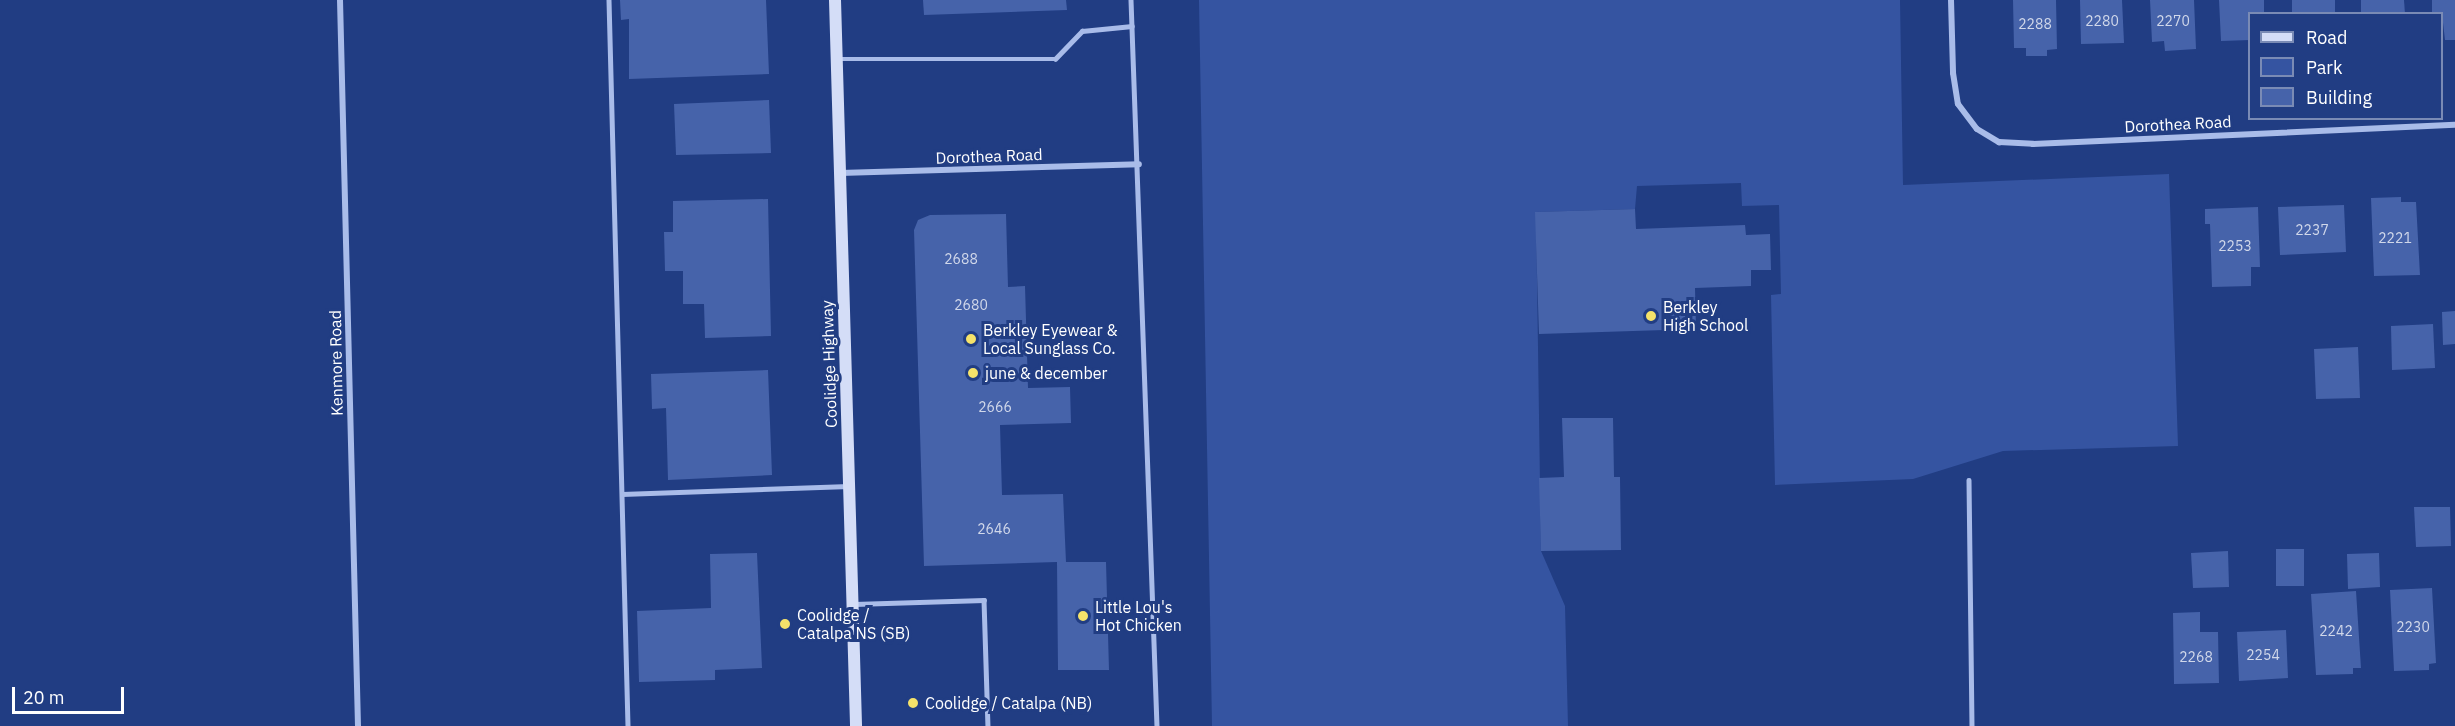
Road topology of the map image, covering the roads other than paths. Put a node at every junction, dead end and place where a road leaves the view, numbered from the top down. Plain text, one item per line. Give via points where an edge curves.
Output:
1 (340, 0) edge
2 (609, 0) edge
3 (835, 0) edge
4 (1131, 0) edge
5 (1952, 0) edge
6 (1132, 26) junction
7 (837, 59) junction
8 (2455, 125) edge
9 (1139, 165) junction
10 (839, 173) junction
11 (1969, 480) dead end
12 (851, 486) junction
13 (622, 494) junction
14 (854, 604) junction
15 (358, 726) edge
16 (628, 726) edge
17 (856, 726) edge
18 (988, 726) edge
19 (1157, 726) edge
20 (1972, 726) edge

1 - 15 street, Kenmore Road
2 - 13 lane
3 - 7 main road, Coolidge Highway
4 - 6 lane
5 - 8 street, Dorothea Road via 1958,104 1977,129 1999,142 2033,144
6 - 7 lane via 1082,31 1055,59
6 - 9 lane
7 - 10 main road, Coolidge Highway
9 - 10 street, Dorothea Road
9 - 19 lane
10 - 12 main road, Coolidge Highway
11 - 20 lane
12 - 13 lane
12 - 14 main road, Coolidge Highway
13 - 16 lane
14 - 17 main road, Coolidge Highway
14 - 18 lane via 984,600

